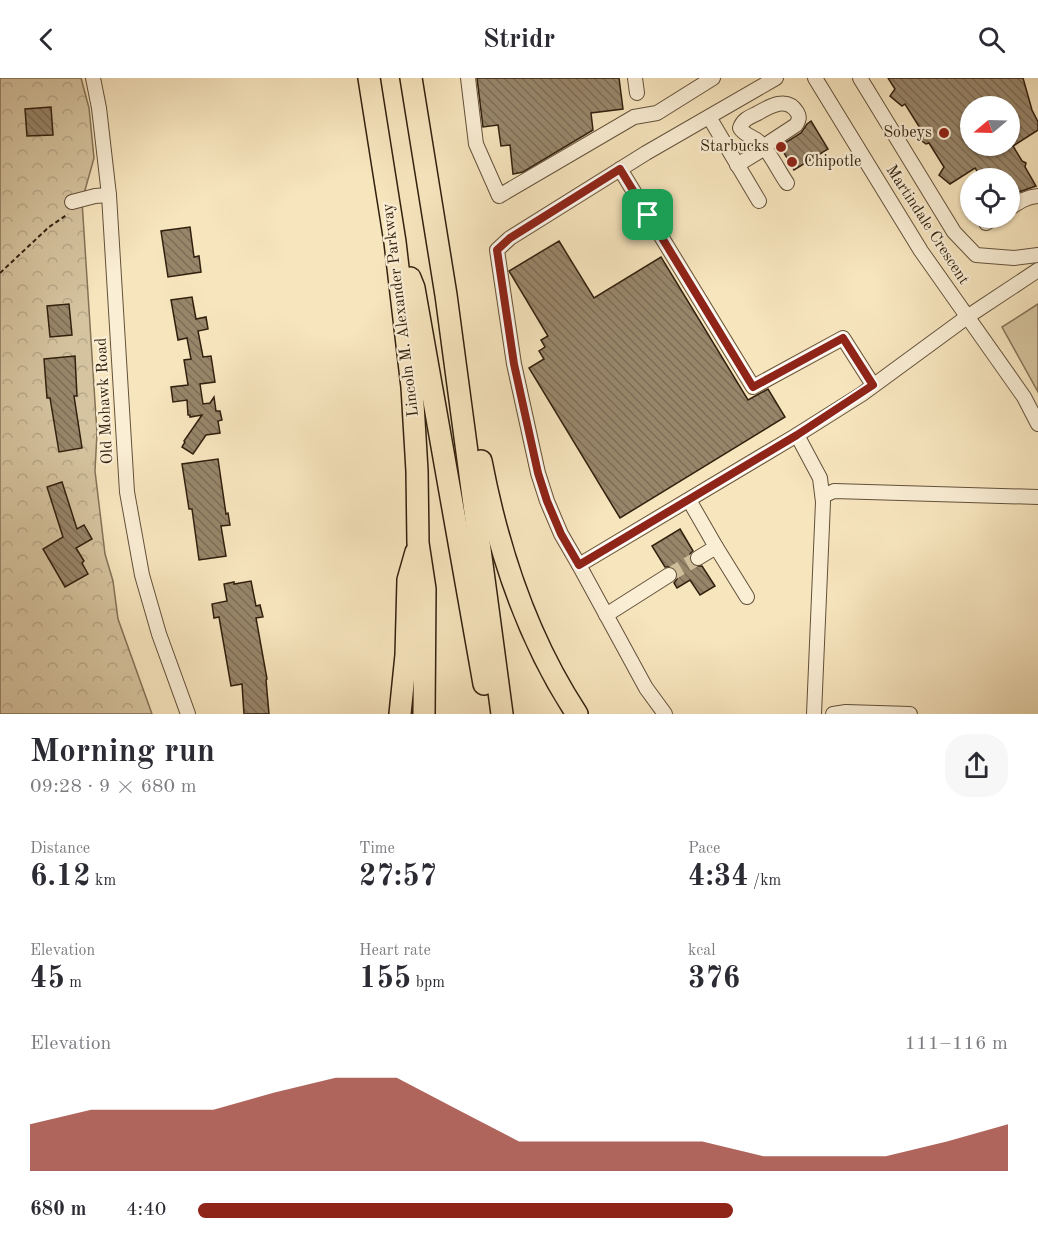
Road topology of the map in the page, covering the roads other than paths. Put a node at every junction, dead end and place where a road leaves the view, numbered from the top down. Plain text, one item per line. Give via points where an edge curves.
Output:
1 (93, 78) edge
2 (369, 78) edge
3 (411, 78) edge
4 (468, 78) edge
5 (635, 78) edge
6 (713, 78) edge
7 (776, 78) edge
8 (815, 78) edge
9 (860, 78) edge
10 (638, 93) dead end
11 (709, 117) junction
12 (737, 165) junction
13 (620, 169) junction
14 (787, 183) dead end
15 (109, 195) junction
16 (1038, 196) edge
17 (759, 201) dead end
18 (1020, 201) edge
19 (72, 202) road end
20 (396, 242) junction
21 (440, 250) junction
22 (1038, 255) edge
23 (1038, 270) edge
24 (967, 317) junction
25 (873, 385) junction
26 (1038, 424) edge
27 (797, 435) junction
28 (823, 496) junction
29 (1038, 497) edge
30 (689, 500) junction
31 (418, 543) junction
32 (716, 547) junction
33 (698, 558) tunnel mouth
34 (579, 565) junction
35 (669, 575) tunnel mouth
36 (747, 597) dead end
37 (606, 615) junction
38 (188, 714) edge
39 (400, 714) edge
40 (424, 714) edge
41 (488, 714) edge
42 (502, 714) edge
43 (577, 714) edge
44 (665, 714) edge
45 (814, 714) edge
46 (833, 714) edge
47 (910, 714) edge

1 - 15 street, Old Mohawk Road
2 - 20 highway, Lincoln M. Alexander Parkway
3 - 21 highway
4 - 6 street via 476,144 499,196 634,117 657,113
5 - 10 street
7 - 11 street
8 - 24 street, Martindale Crescent via 921,252
9 - 22 street via 954,232 976,255
11 - 12 street
11 - 13 street
12 - 14 street via 760,144
12 - 17 street
13 - 25 street via 753,387 843,338
13 - 34 street via 497,250 514,364 538,473 561,534
15 - 19 street
15 - 38 street, Old Mohawk Road via 127,492 142,575
16 - 18 street
20 - 31 highway, Lincoln M. Alexander Parkway via 412,387
20 - 41 highway via 414,288
21 - 42 highway
21 - 43 highway via 503,554 541,651
23 - 24 street
24 - 25 street
24 - 26 street, Martindale Crescent via 1024,397
25 - 27 street
27 - 28 street via 820,478
27 - 30 street
28 - 29 street via 834,491
28 - 45 street
30 - 32 street
30 - 34 street
31 - 39 highway via 408,580
31 - 40 highway via 425,589
32 - 33 street
32 - 36 street
34 - 37 street
35 - 37 street
37 - 44 street via 646,688
46 - 47 street

